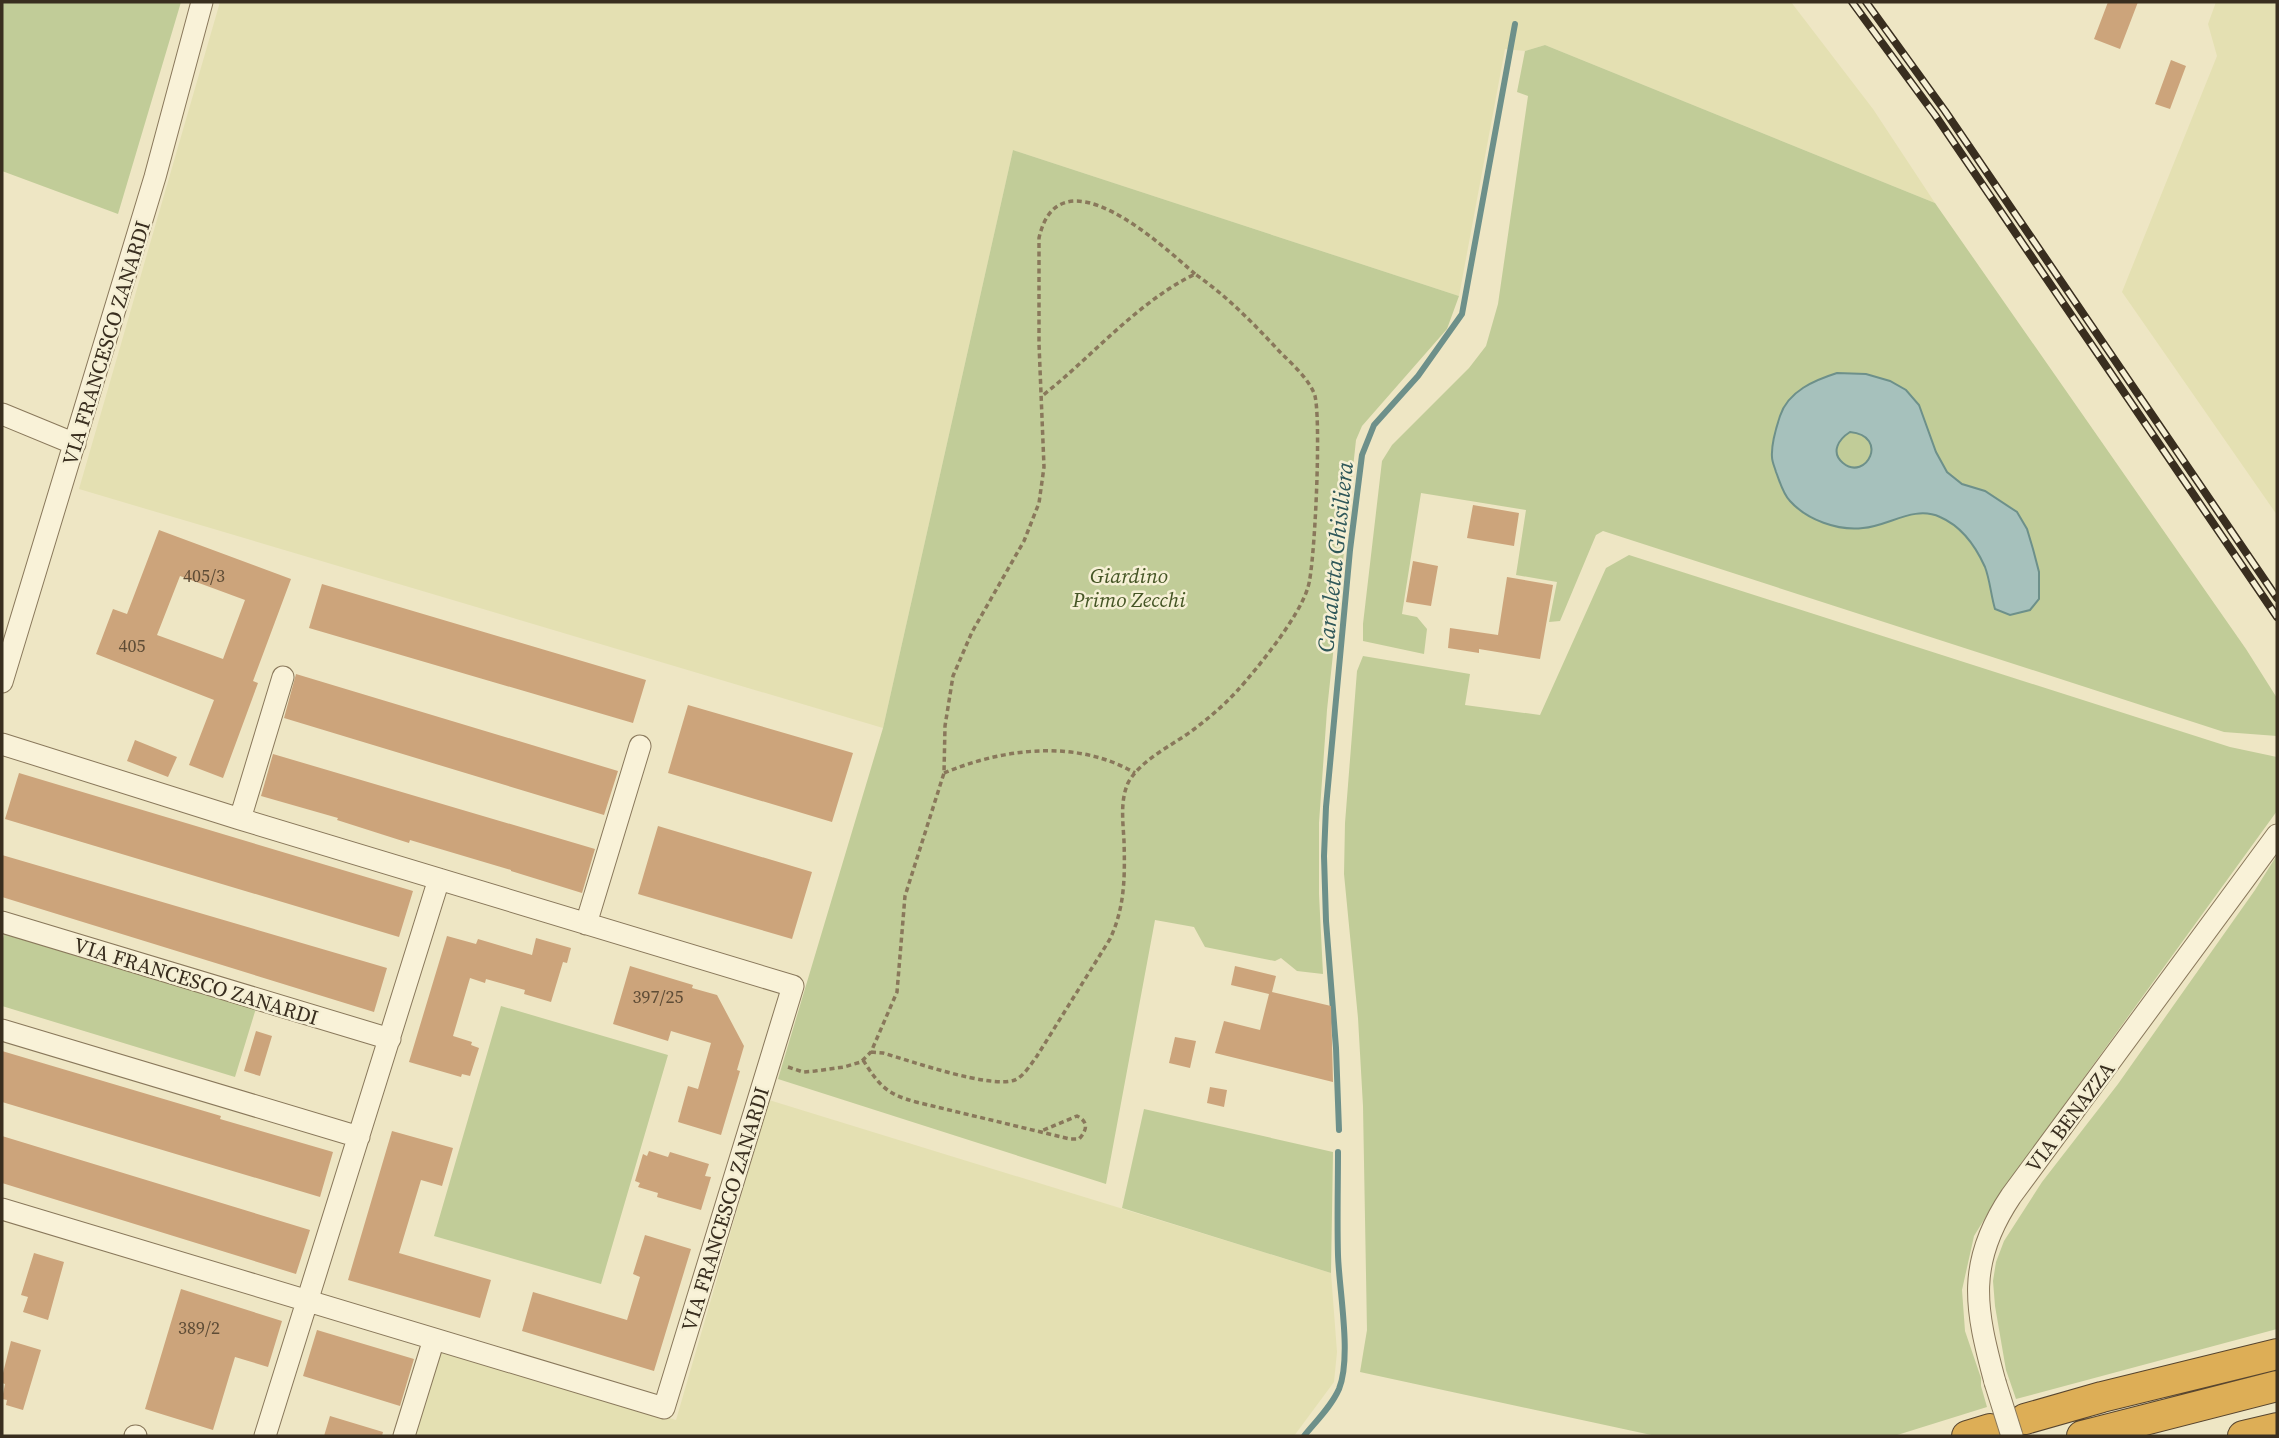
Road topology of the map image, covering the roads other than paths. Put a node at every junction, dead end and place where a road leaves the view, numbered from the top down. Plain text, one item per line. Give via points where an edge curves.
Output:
1 (202, 2) edge
2 (2, 414) edge
3 (75, 444) junction
4 (283, 677) dead end
5 (2, 682) edge
6 (2, 744) edge
7 (640, 746) dead end
8 (240, 819) junction
9 (2277, 835) edge
10 (439, 879) junction
11 (2, 922) edge
12 (586, 924) junction
13 (2, 1030) edge
14 (390, 1039) junction
15 (359, 1137) junction
16 (2, 1209) edge
17 (307, 1301) junction
18 (434, 1339) junction
19 (2277, 1354) edge
20 (2277, 1386) edge
21 (2277, 1428) edge
22 (1999, 1430) edge
23 (265, 1436) edge
24 (404, 1436) edge
25 (2082, 1436) edge
26 (2243, 1436) edge

1 - 3 street, VIA FRANCESCO ZANARDI
2 - 3 street
3 - 5 street, VIA FRANCESCO ZANARDI
4 - 8 street
6 - 8 street, VIA FRANCESCO ZANARDI
7 - 12 street
8 - 10 street, VIA FRANCESCO ZANARDI
9 - 22 street, VIA BENAZZA, bridge via 1996,1220 1978,1281 1983,1334 1996,1382
10 - 12 street, VIA FRANCESCO ZANARDI
10 - 14 street
11 - 14 street, VIA FRANCESCO ZANARDI
12 - 18 street, VIA FRANCESCO ZANARDI via 793,986 664,1408
13 - 15 street
14 - 15 street
15 - 17 street
16 - 17 street, VIA FRANCESCO ZANARDI
17 - 18 street, VIA FRANCESCO ZANARDI
17 - 23 street
18 - 24 street
19 - 22 highway via 2102,1397
20 - 25 highway
21 - 26 highway

